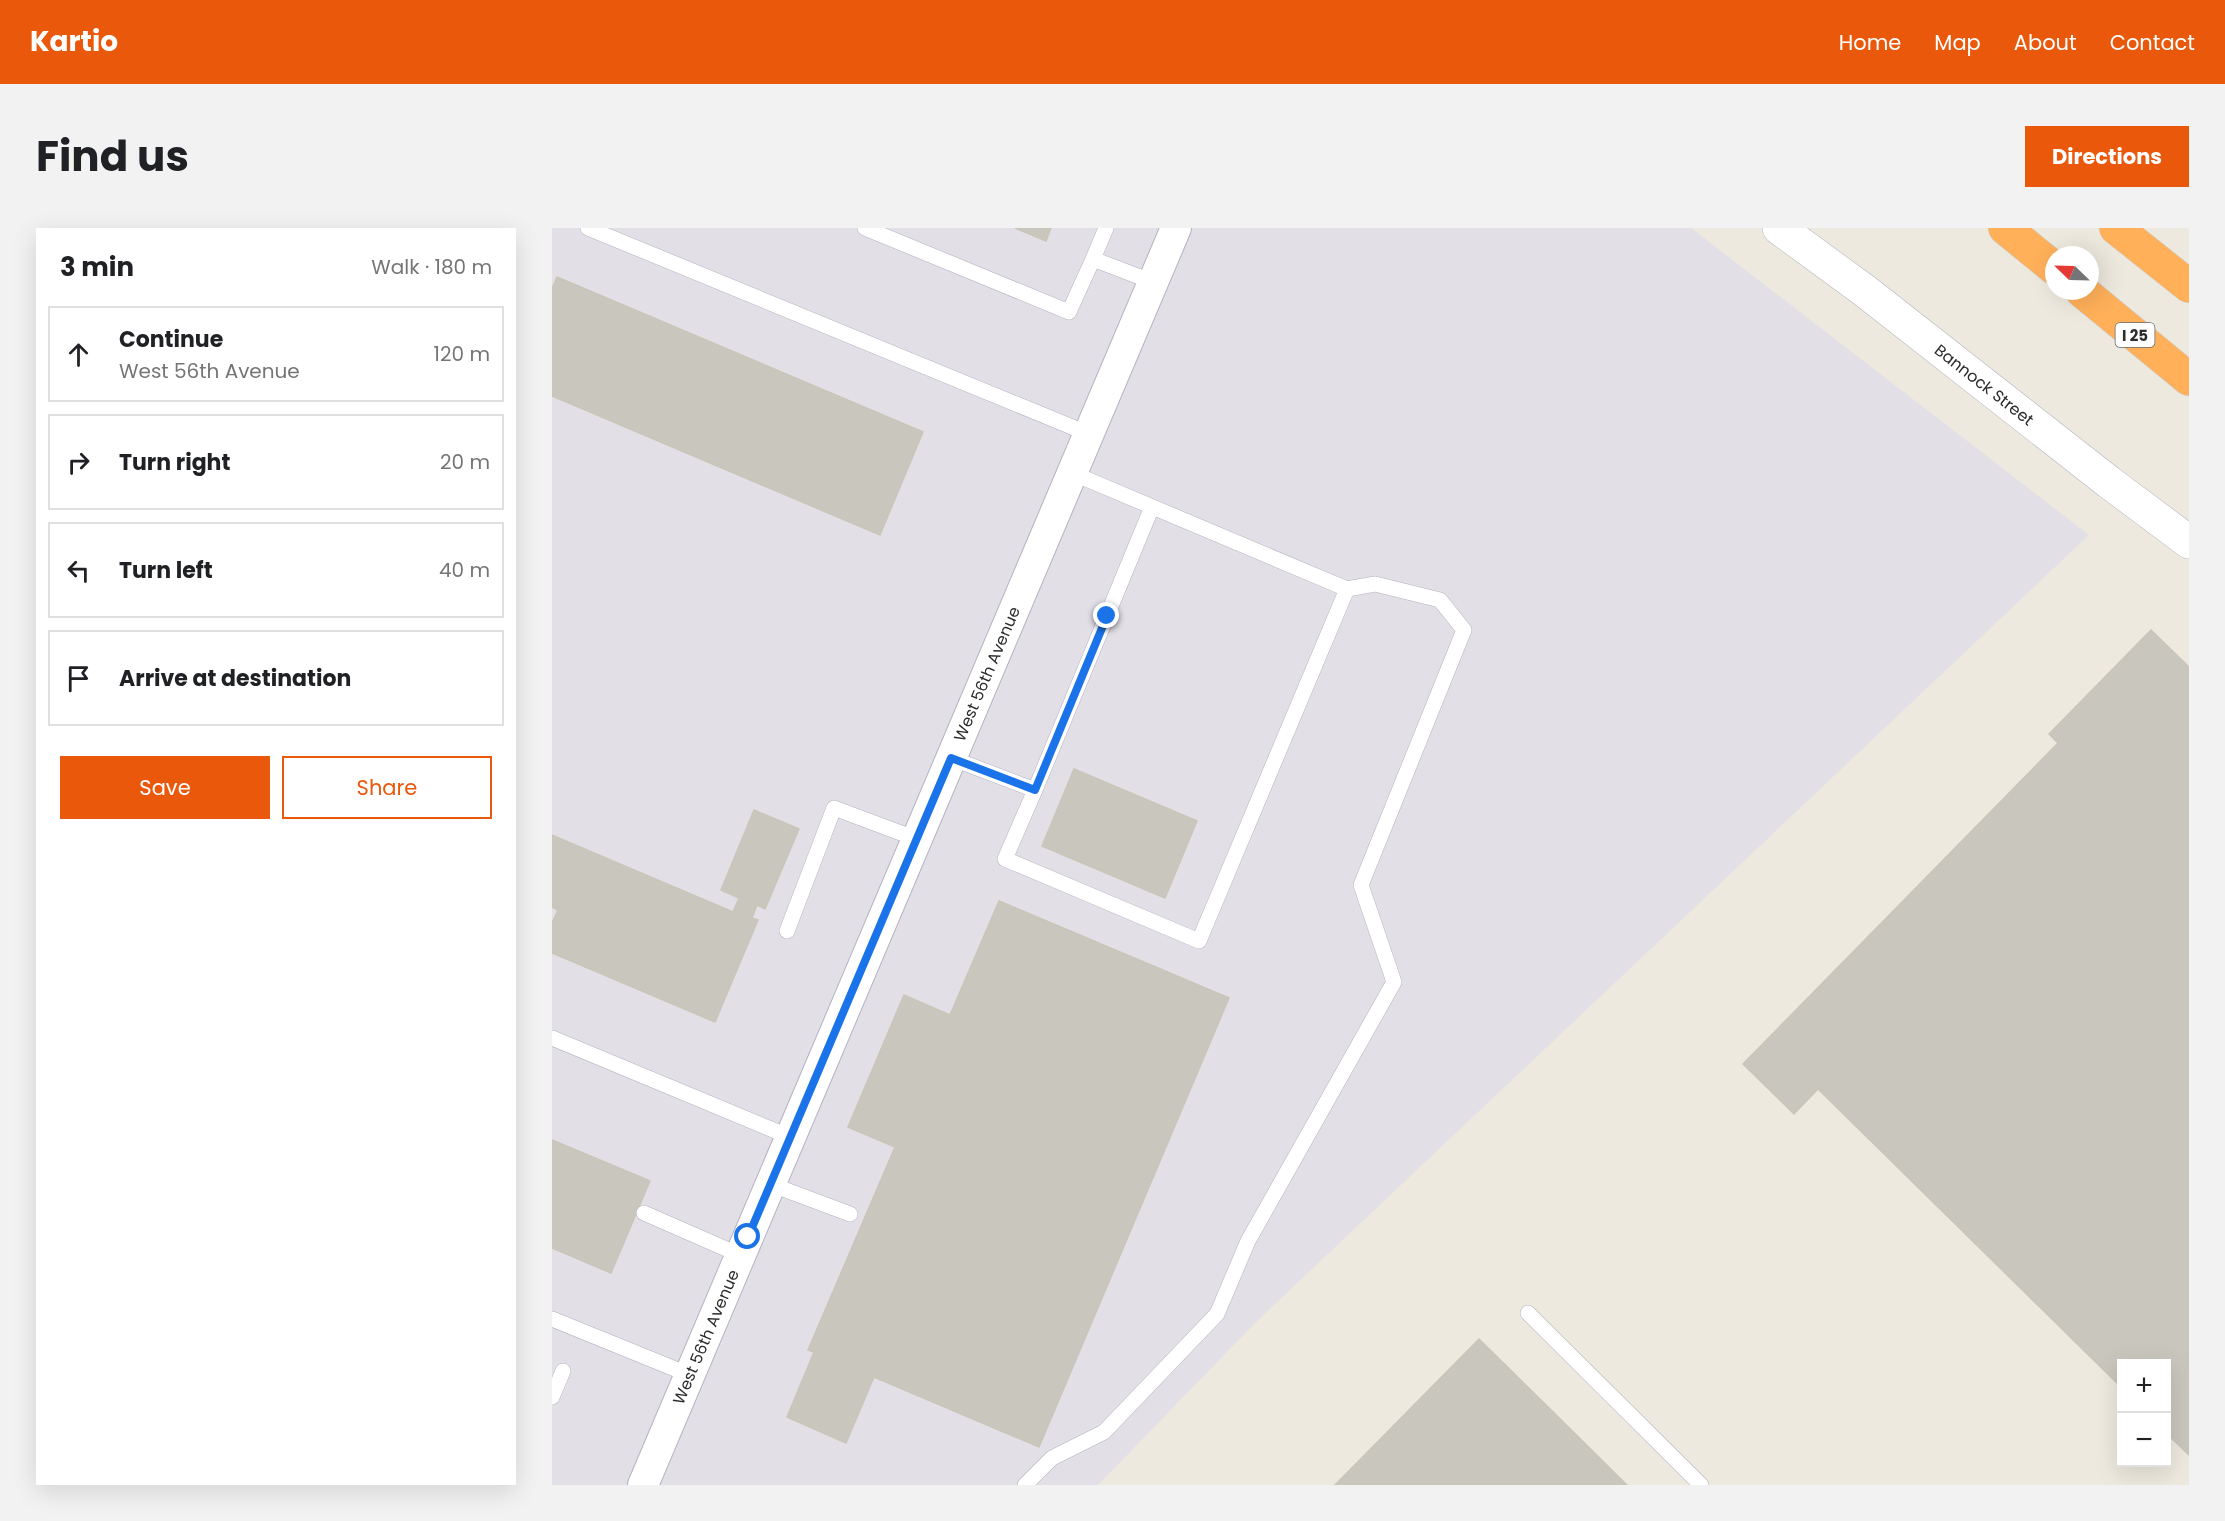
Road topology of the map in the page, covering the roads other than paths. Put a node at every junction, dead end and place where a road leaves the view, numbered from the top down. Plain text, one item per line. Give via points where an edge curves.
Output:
1 (588, 228) edge
2 (865, 228) edge
3 (1106, 228) edge
4 (1176, 228) edge
5 (1779, 228) edge
6 (2005, 228) edge
7 (2116, 228) edge
8 (1093, 259) junction
9 (2045, 261) edge
10 (1153, 282) junction
11 (2189, 286) edge
12 (2093, 300) edge
13 (2189, 379) edge
14 (1089, 434) junction
15 (1072, 473) junction
16 (1152, 507) junction
17 (2189, 542) edge
18 (1347, 589) junction
19 (951, 758) junction
20 (1035, 790) junction
21 (917, 839) junction
22 (787, 931) dead end
23 (552, 1038) edge
24 (790, 1137) junction
25 (770, 1184) junction
26 (644, 1213) dead end
27 (850, 1214) dead end
28 (740, 1255) junction
29 (1528, 1313) dead end
30 (552, 1319) edge
31 (563, 1371) dead end
32 (690, 1375) junction
33 (552, 1397) edge
34 (643, 1485) edge
35 (1025, 1485) edge
36 (1701, 1485) edge

1 - 14 lane
2 - 8 lane via 1069,312
3 - 8 lane
4 - 10 street, West 56th Avenue
5 - 17 street, Bannock Street
6 - 9 highway
7 - 11 highway
8 - 10 lane
10 - 14 street, West 56th Avenue
12 - 13 highway, I 25
14 - 15 street, West 56th Avenue
15 - 16 lane
15 - 19 street, West 56th Avenue
16 - 18 lane
16 - 20 lane
18 - 20 lane via 1199,941 1005,859
18 - 35 lane via 1375,584 1440,600 1464,630 1361,885 1395,982 1248,1241 1217,1314 1104,1432 1052,1458
19 - 20 lane
19 - 21 street, West 56th Avenue
21 - 22 lane via 834,808
21 - 24 street, West 56th Avenue
23 - 24 lane
24 - 25 street, West 56th Avenue
25 - 27 lane
25 - 28 street, West 56th Avenue
26 - 28 lane
28 - 32 street, West 56th Avenue
29 - 36 lane
30 - 32 lane
31 - 33 lane
32 - 34 street, West 56th Avenue

